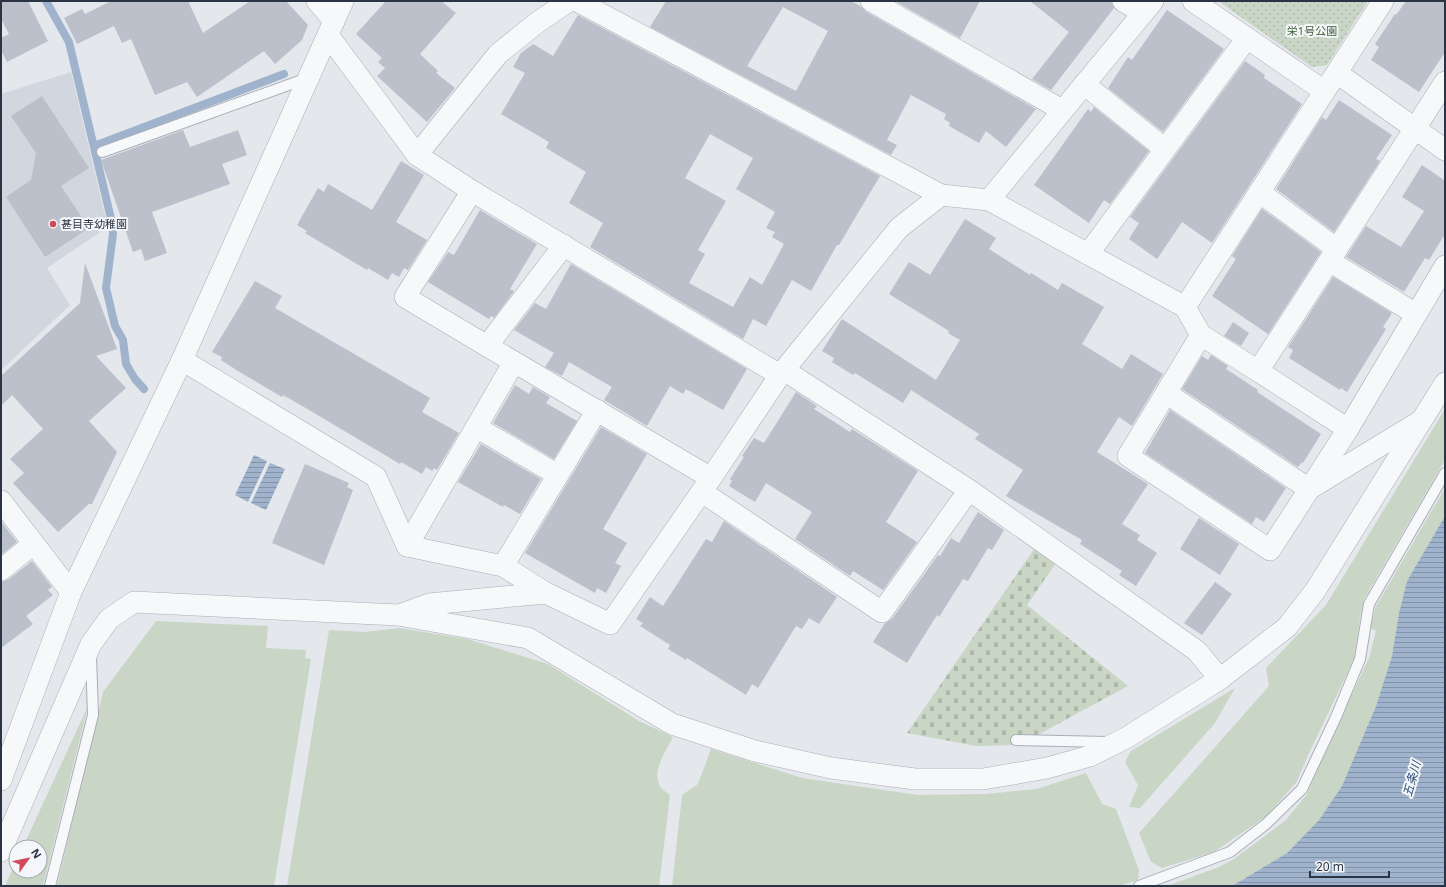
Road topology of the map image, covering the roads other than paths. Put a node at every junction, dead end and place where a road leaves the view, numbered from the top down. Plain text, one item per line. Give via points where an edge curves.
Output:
1 (317, 1) edge
2 (343, 1) edge
3 (569, 1) edge
4 (577, 1) edge
5 (871, 1) edge
6 (1123, 1) edge
7 (1193, 1) edge
8 (1383, 1) edge
9 (1148, 7) edge
10 (331, 28) junction
11 (1247, 38) junction
12 (1337, 73) junction
13 (309, 78) junction
14 (1445, 82) edge
15 (1084, 84) junction
16 (1324, 91) junction
17 (1062, 110) junction
18 (1415, 128) junction
19 (1165, 149) junction
20 (1445, 150) edge
21 (102, 152) dead end
22 (417, 155) junction
23 (472, 191) junction
24 (1259, 192) junction
25 (941, 195) junction
26 (989, 200) junction
27 (564, 245) junction
28 (1088, 254) junction
29 (1333, 255) junction
30 (1445, 266) edge
31 (1185, 307) junction
32 (1416, 314) junction
33 (1201, 335) junction
34 (487, 346) junction
35 (182, 360) junction
36 (514, 362) junction
37 (1258, 371) junction
38 (782, 372) junction
39 (1445, 383) edge
40 (1166, 393) junction
41 (597, 410) junction
42 (1423, 420) junction
43 (476, 427) junction
44 (1348, 428) junction
45 (1445, 473) edge
46 (558, 475) junction
47 (706, 485) junction
48 (1309, 489) junction
49 (969, 490) junction
50 (1, 502) edge
51 (34, 544) junction
52 (407, 546) junction
53 (503, 566) junction
54 (1, 570) edge
55 (71, 592) junction
56 (546, 593) junction
57 (398, 615) junction
58 (91, 644) junction
59 (1220, 679) junction
60 (1016, 740) dead end
61 (1116, 742) junction
62 (1, 779) edge
63 (1, 851) edge
64 (50, 886) edge
65 (1139, 886) edge

1 - 10 street
2 - 10 street
3 - 22 street via 498,54
4 - 25 street
5 - 17 street
6 - 9 street
7 - 11 street
8 - 12 street
9 - 15 street
10 - 13 street
10 - 22 street
11 - 16 street
11 - 19 street
12 - 16 street
12 - 18 street
13 - 21 lane
13 - 35 street
14 - 18 street
15 - 17 street
15 - 19 street
16 - 24 street
17 - 26 street
18 - 20 street
18 - 29 street
19 - 28 street
22 - 23 street
23 - 27 street
23 - 34 street via 405,298
24 - 29 street
24 - 31 street
25 - 26 street
25 - 38 street via 899,228
26 - 28 street
27 - 34 street
27 - 38 street
28 - 31 street
29 - 32 street
29 - 37 street
30 - 32 street
31 - 33 street
32 - 44 street
33 - 37 street
33 - 40 street
34 - 36 street
35 - 52 street via 376,477
35 - 55 street
36 - 41 street
36 - 43 street
37 - 44 street
38 - 47 street
38 - 49 street
39 - 42 street
40 - 48 street
40 - 48 street via 1128,456 1270,550
41 - 46 street
41 - 47 street
42 - 48 street
42 - 59 street via 1306,603 1287,627
43 - 46 street
43 - 52 street
44 - 48 street
45 - 65 lane via 1369,604 1360,659 1302,789 1266,824 1230,852
46 - 53 street
47 - 49 street via 882,612
47 - 56 street via 610,624
49 - 59 street via 1197,651
50 - 51 street
51 - 54 street
51 - 55 street
52 - 53 street
53 - 56 street
55 - 62 street
56 - 57 street via 429,604
57 - 58 street via 134,602 109,619
57 - 61 street via 528,638 672,724 755,751 831,768 915,779 983,779 1047,768 1090,756
58 - 63 street
58 - 64 lane via 93,715
59 - 61 street
60 - 61 lane

